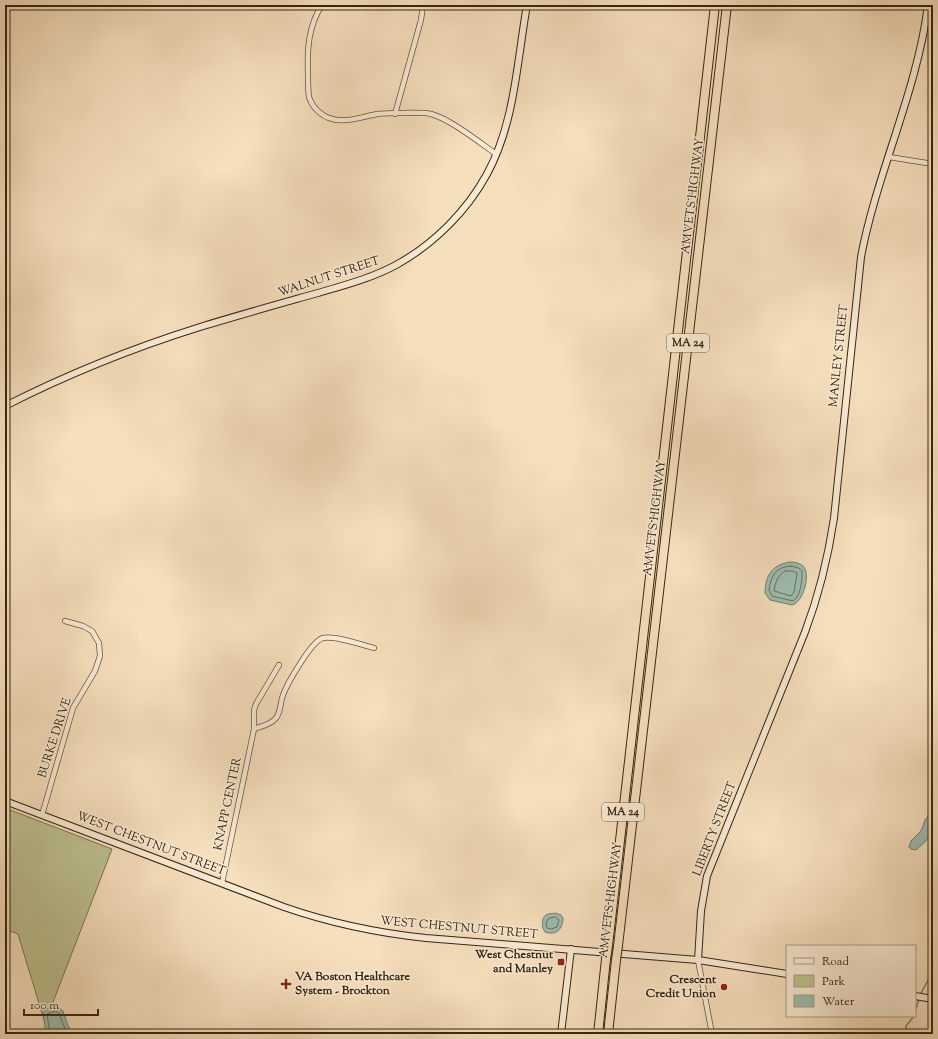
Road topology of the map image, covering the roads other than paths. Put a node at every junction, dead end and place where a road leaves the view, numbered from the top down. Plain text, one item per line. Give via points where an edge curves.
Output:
1 (322, 5) edge
2 (423, 5) edge
3 (527, 5) edge
4 (715, 5) edge
5 (727, 5) edge
6 (928, 5) edge
7 (395, 114) junction
8 (496, 154) junction
9 (889, 157) junction
10 (933, 164) edge
11 (5, 406) edge
12 (65, 621) dead end
13 (374, 648) dead end
14 (279, 665) dead end
15 (775, 707) joint
16 (254, 729) junction
17 (5, 800) edge
18 (42, 815) junction
19 (222, 883) junction
20 (571, 949) junction
21 (698, 960) junction
22 (786, 974) edge
23 (916, 996) edge
24 (931, 999) edge
25 (561, 1034) edge
26 (598, 1034) edge
27 (608, 1034) edge
28 (712, 1034) edge

1 - 7 street via 317,13 308,44 309,98 314,107 324,117 336,121
2 - 7 street
3 - 8 main road, WALNUT STREET via 510,106
4 - 26 highway, AMVETS HIGHWAY / MA 24, bridge
5 - 27 highway, AMVETS HIGHWAY / MA 24, bridge
6 - 9 main road, MANLEY STREET via 915,72
7 - 8 street via 430,113 443,118
8 - 11 main road, WALNUT STREET via 480,186 455,218 428,244 397,265 350,284 149,344 58,380
9 - 10 street
9 - 15 main road, MANLEY STREET via 865,236 860,263 828,555 815,605
12 - 18 street, BURKE DRIVE via 83,626 92,632 99,643 100,656 73,708
13 - 16 street via 328,638 318,640 287,686 276,718
14 - 16 street, KNAPP CENTER via 254,708
15 - 21 main road, LIBERTY STREET via 707,876 703,892
16 - 19 street, KNAPP CENTER
17 - 18 main road, WEST CHESTNUT STREET
18 - 19 main road, WEST CHESTNUT STREET
19 - 20 main road, WEST CHESTNUT STREET via 298,912 368,930 426,938
20 - 21 main road, WEST CHESTNUT STREET
20 - 25 main road
21 - 22 main road, WEST CHESTNUT STREET
21 - 28 street, LIBERTY STREET
23 - 24 main road

